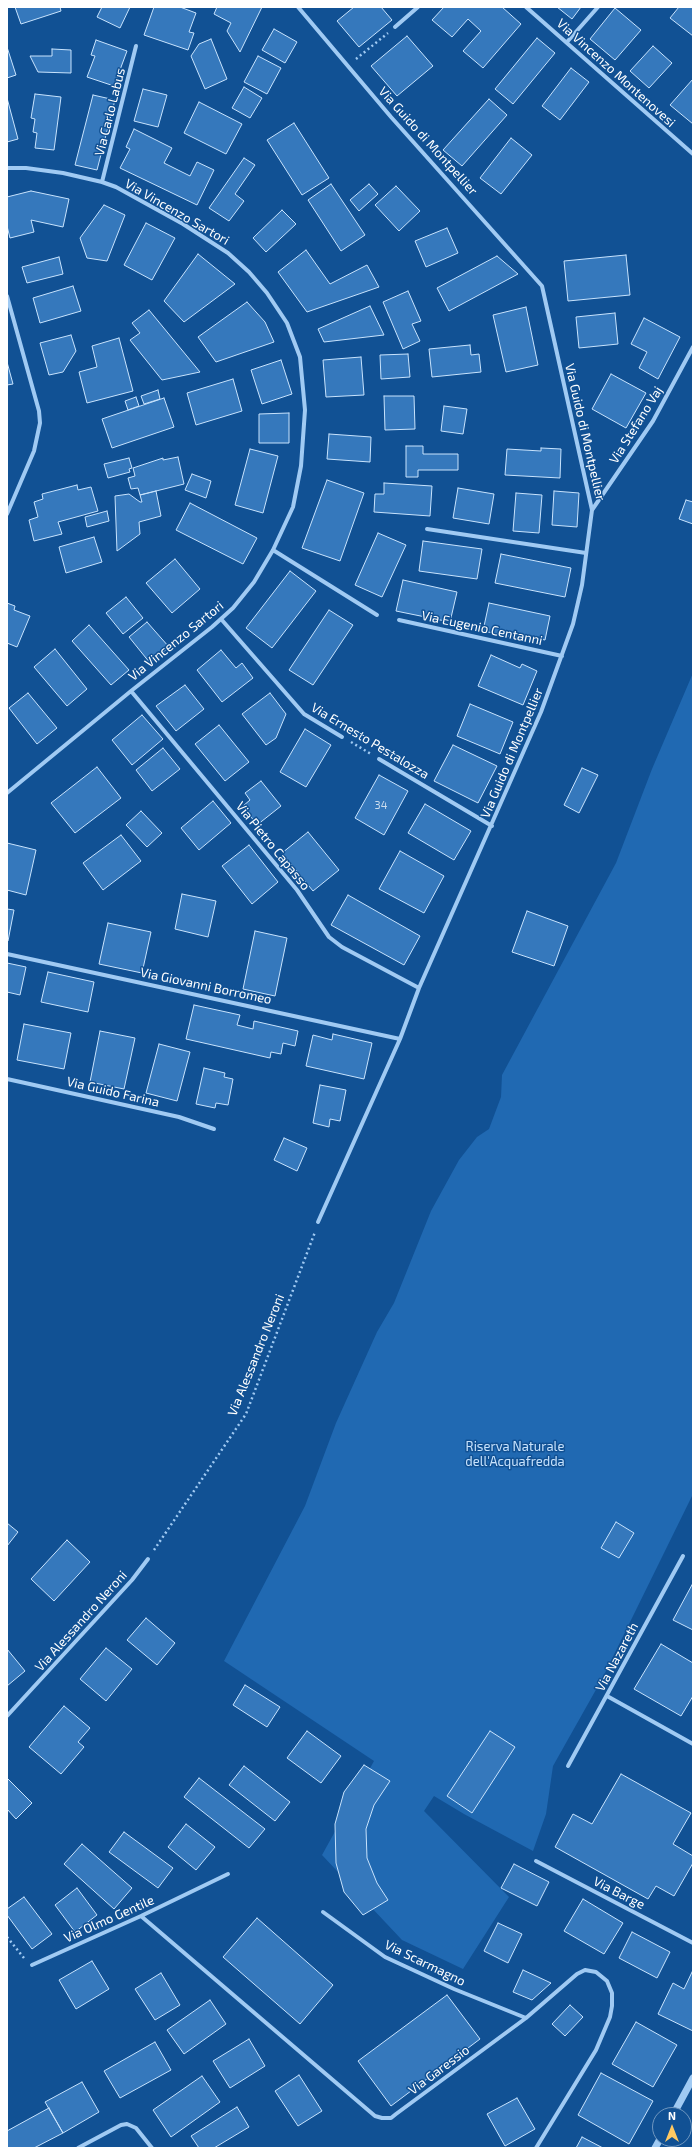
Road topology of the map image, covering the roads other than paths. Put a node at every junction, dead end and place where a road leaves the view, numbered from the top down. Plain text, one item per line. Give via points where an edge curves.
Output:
1 (298, 7) edge
2 (418, 7) edge
3 (526, 7) edge
4 (598, 7) edge
5 (395, 27) road end
6 (567, 42) junction
7 (136, 46) dead end
8 (693, 154) edge
9 (7, 168) edge
10 (102, 182) junction
11 (7, 296) edge
12 (693, 347) edge
13 (592, 510) junction
14 (7, 514) edge
15 (427, 529) dead end
16 (273, 550) junction
17 (586, 553) junction
18 (377, 615) dead end
19 (221, 620) junction
20 (399, 620) dead end
21 (562, 656) junction
22 (131, 691) junction
23 (342, 737) road end
24 (379, 759) road end
25 (8, 791) edge
26 (492, 826) junction
27 (7, 954) edge
28 (419, 988) junction
29 (400, 1039) junction
30 (7, 1079) edge
31 (214, 1129) dead end
32 (318, 1222) road end
33 (683, 1556) dead end
34 (148, 1559) road end
35 (607, 1696) junction
36 (7, 1716) edge
37 (693, 1744) edge
38 (568, 1766) dead end
39 (536, 1861) dead end
40 (228, 1874) dead end
41 (323, 1912) dead end
42 (141, 1916) junction
43 (693, 1943) edge
44 (32, 1965) road end
45 (526, 2018) junction
46 (693, 2078) edge
47 (677, 2107) edge
48 (78, 2148) edge
49 (152, 2148) edge
50 (536, 2148) edge

1 - 13 street, Via Guido di Montpellier via 542,286
2 - 5 street
3 - 6 street, Via Vincenzo Montenovesi
4 - 6 street
6 - 8 street, Via Vincenzo Montenovesi
7 - 10 street, Via Carlo Labus
9 - 10 street, Via Vincenzo Sartori via 38,169
10 - 16 street, Via Vincenzo Sartori via 144,201 228,253 266,292 287,323 301,365 305,410 304,433 293,507
11 - 14 street via 40,419 39,436
12 - 13 street, Via Stefano Vaj via 653,421
13 - 17 street, Via Guido di Montpellier
15 - 17 street
16 - 18 street
16 - 19 street, Via Vincenzo Sartori via 254,582
17 - 21 street, Via Guido di Montpellier via 577,609
19 - 22 street, Via Vincenzo Sartori
19 - 23 street, Via Ernesto Pestalozza via 304,714
20 - 21 street, Via Eugenio Centanni
21 - 26 street, Via Guido di Montpellier
22 - 25 street, Via Vincenzo Sartori
22 - 28 street, Via Pietro Capasso via 297,890 329,937 342,947
24 - 26 street, Via Ernesto Pestalozza
26 - 28 street, Via Guido di Montpellier
27 - 29 street, Via Giovanni Borromeo
28 - 29 street, Via Guido di Montpellier
29 - 32 street
30 - 31 street, Via Guido Farina via 179,1117
33 - 35 street, Via Nazareth
34 - 36 street, Via Alessandro Neroni via 132,1580
35 - 37 street
35 - 38 street, Via Nazareth
39 - 43 street, Via Barge
40 - 42 street, Via Olmo Gentile
41 - 45 street, Via Scarmagno via 385,1957
42 - 44 street, Via Olmo Gentile
42 - 45 street, Via Garessio via 378,2118 388,2119 396,2114
45 - 50 street, Via Garessio via 573,1977 585,1970 602,1975 612,1993 610,2017 596,2050
46 - 47 street
48 - 49 street via 127,2124 136,2128

